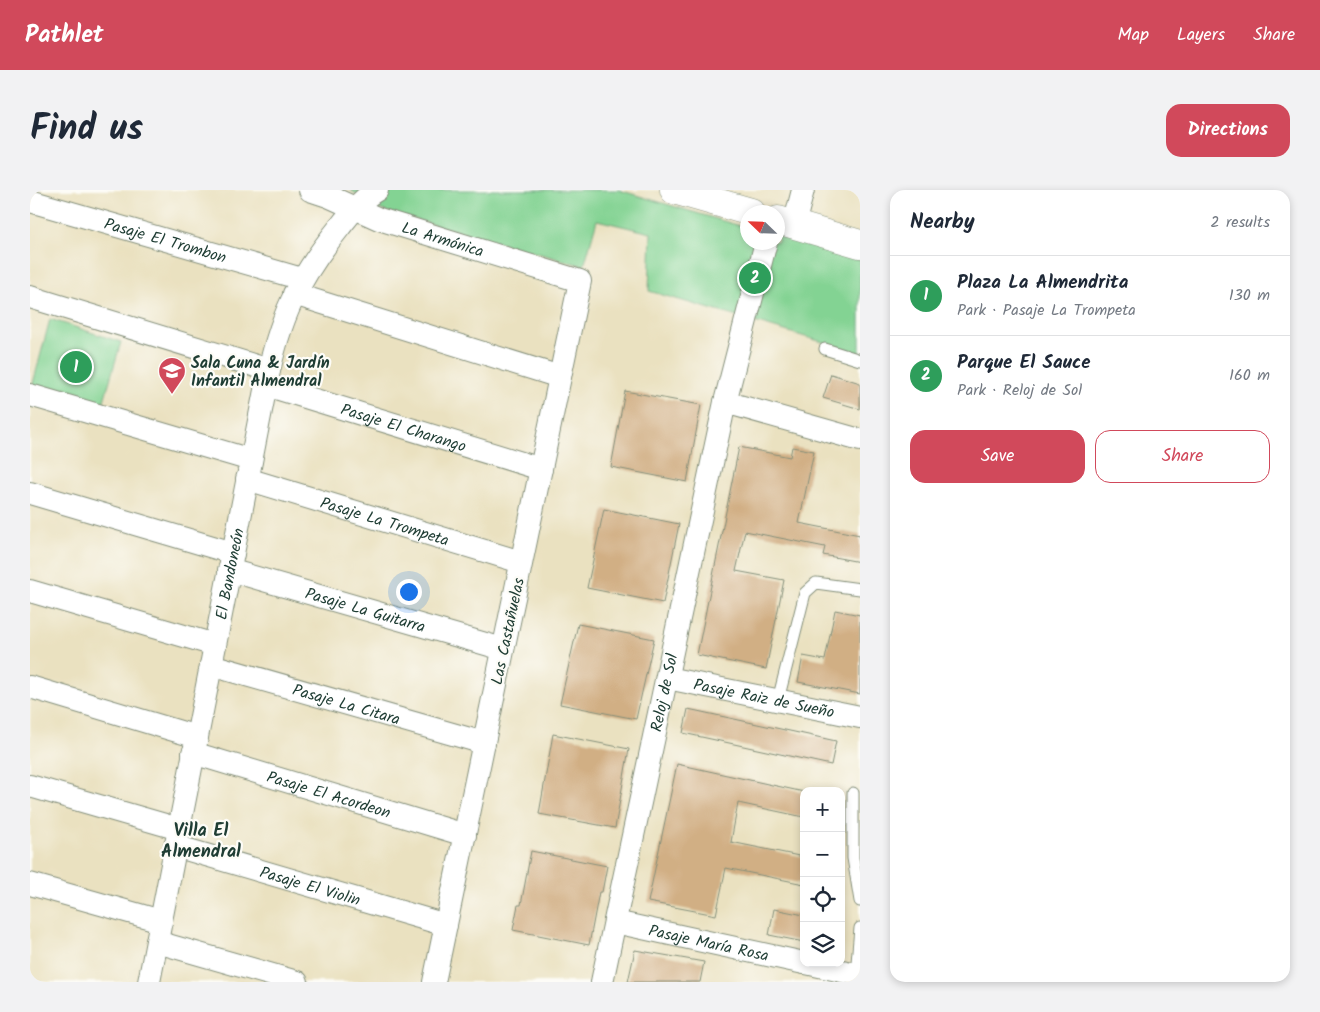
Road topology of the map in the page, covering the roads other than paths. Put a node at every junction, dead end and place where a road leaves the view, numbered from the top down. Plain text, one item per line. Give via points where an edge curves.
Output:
1 (310, 190) edge
2 (674, 190) edge
3 (803, 190) edge
4 (373, 191) edge
5 (716, 196) edge
6 (30, 201) edge
7 (740, 207) edge
8 (355, 208) junction
9 (786, 223) edge
10 (860, 244) edge
11 (764, 250) edge
12 (580, 281) joint
13 (298, 287) junction
14 (30, 297) edge
15 (825, 350) dead end
16 (860, 360) edge
17 (267, 377) junction
18 (560, 377) junction
19 (30, 395) edge
20 (724, 402) junction
21 (860, 440) edge
22 (249, 469) junction
23 (541, 469) junction
24 (30, 493) edge
25 (231, 561) junction
26 (521, 562) junction
27 (860, 589) edge
28 (30, 592) edge
29 (503, 650) junction
30 (213, 655) junction
31 (667, 678) junction
32 (30, 687) edge
33 (778, 700) junction
34 (860, 717) edge
35 (484, 743) junction
36 (195, 745) junction
37 (30, 786) edge
38 (853, 794) dead end
39 (465, 835) junction
40 (177, 838) junction
41 (30, 884) edge
42 (860, 901) edge
43 (615, 922) junction
44 (446, 925) junction
45 (860, 928) edge
46 (159, 931) junction
47 (800, 962) edge
48 (824, 967) edge
49 (858, 974) edge
50 (149, 982) edge
51 (297, 982) edge
52 (434, 982) edge
53 (602, 982) edge

1 - 8 street, La Armónica
2 - 5 street
3 - 9 street
4 - 8 street, El Bandoneón
5 - 7 street
6 - 13 street, Pasaje El Trombon
8 - 12 street, La Armónica via 379,219
8 - 13 street, El Bandoneón
9 - 10 street
11 - 20 street, Reloj de Sol
12 - 18 street, Las Castañuelas
13 - 17 street, El Bandoneón via 278,331
13 - 18 street, Pasaje El Trombon
14 - 17 street, Pasaje El Charango
15 - 16 lane
17 - 22 street, El Bandoneón
17 - 23 street, Pasaje El Charango
18 - 23 street, Las Castañuelas
19 - 22 street, Pasaje La Trompeta
20 - 21 street
20 - 31 street, Reloj de Sol
22 - 25 street, El Bandoneón
22 - 26 street, Pasaje La Trompeta
23 - 26 street, Las Castañuelas
24 - 25 street, Pasaje La Guitarra
25 - 29 street, Pasaje La Guitarra
25 - 30 street, El Bandoneón
26 - 29 street, Las Castañuelas
27 - 33 lane via 816,583 805,593
28 - 30 street, Pasaje La Citara
29 - 35 street, Las Castañuelas
30 - 35 street, Pasaje La Citara
30 - 36 street, El Bandoneón
31 - 33 street, Pasaje Raiz de Sueño
31 - 43 street, Reloj de Sol
32 - 36 street, Pasaje El Acordeon
33 - 34 street, Pasaje Raiz de Sueño
35 - 39 street, Las Castañuelas
36 - 39 street, Pasaje El Acordeon
36 - 40 street, El Bandoneón
37 - 40 street, Pasaje El Violin
38 - 42 lane via 853,858
39 - 44 street, Las Castañuelas
40 - 44 street, Pasaje El Violin
40 - 46 street, El Bandoneón
41 - 46 street
43 - 47 street, Pasaje María Rosa
43 - 53 street, Reloj de Sol
44 - 52 street, Las Castañuelas
45 - 49 lane
46 - 50 street, El Bandoneón
46 - 51 street
48 - 49 street, Pasaje María Rosa

